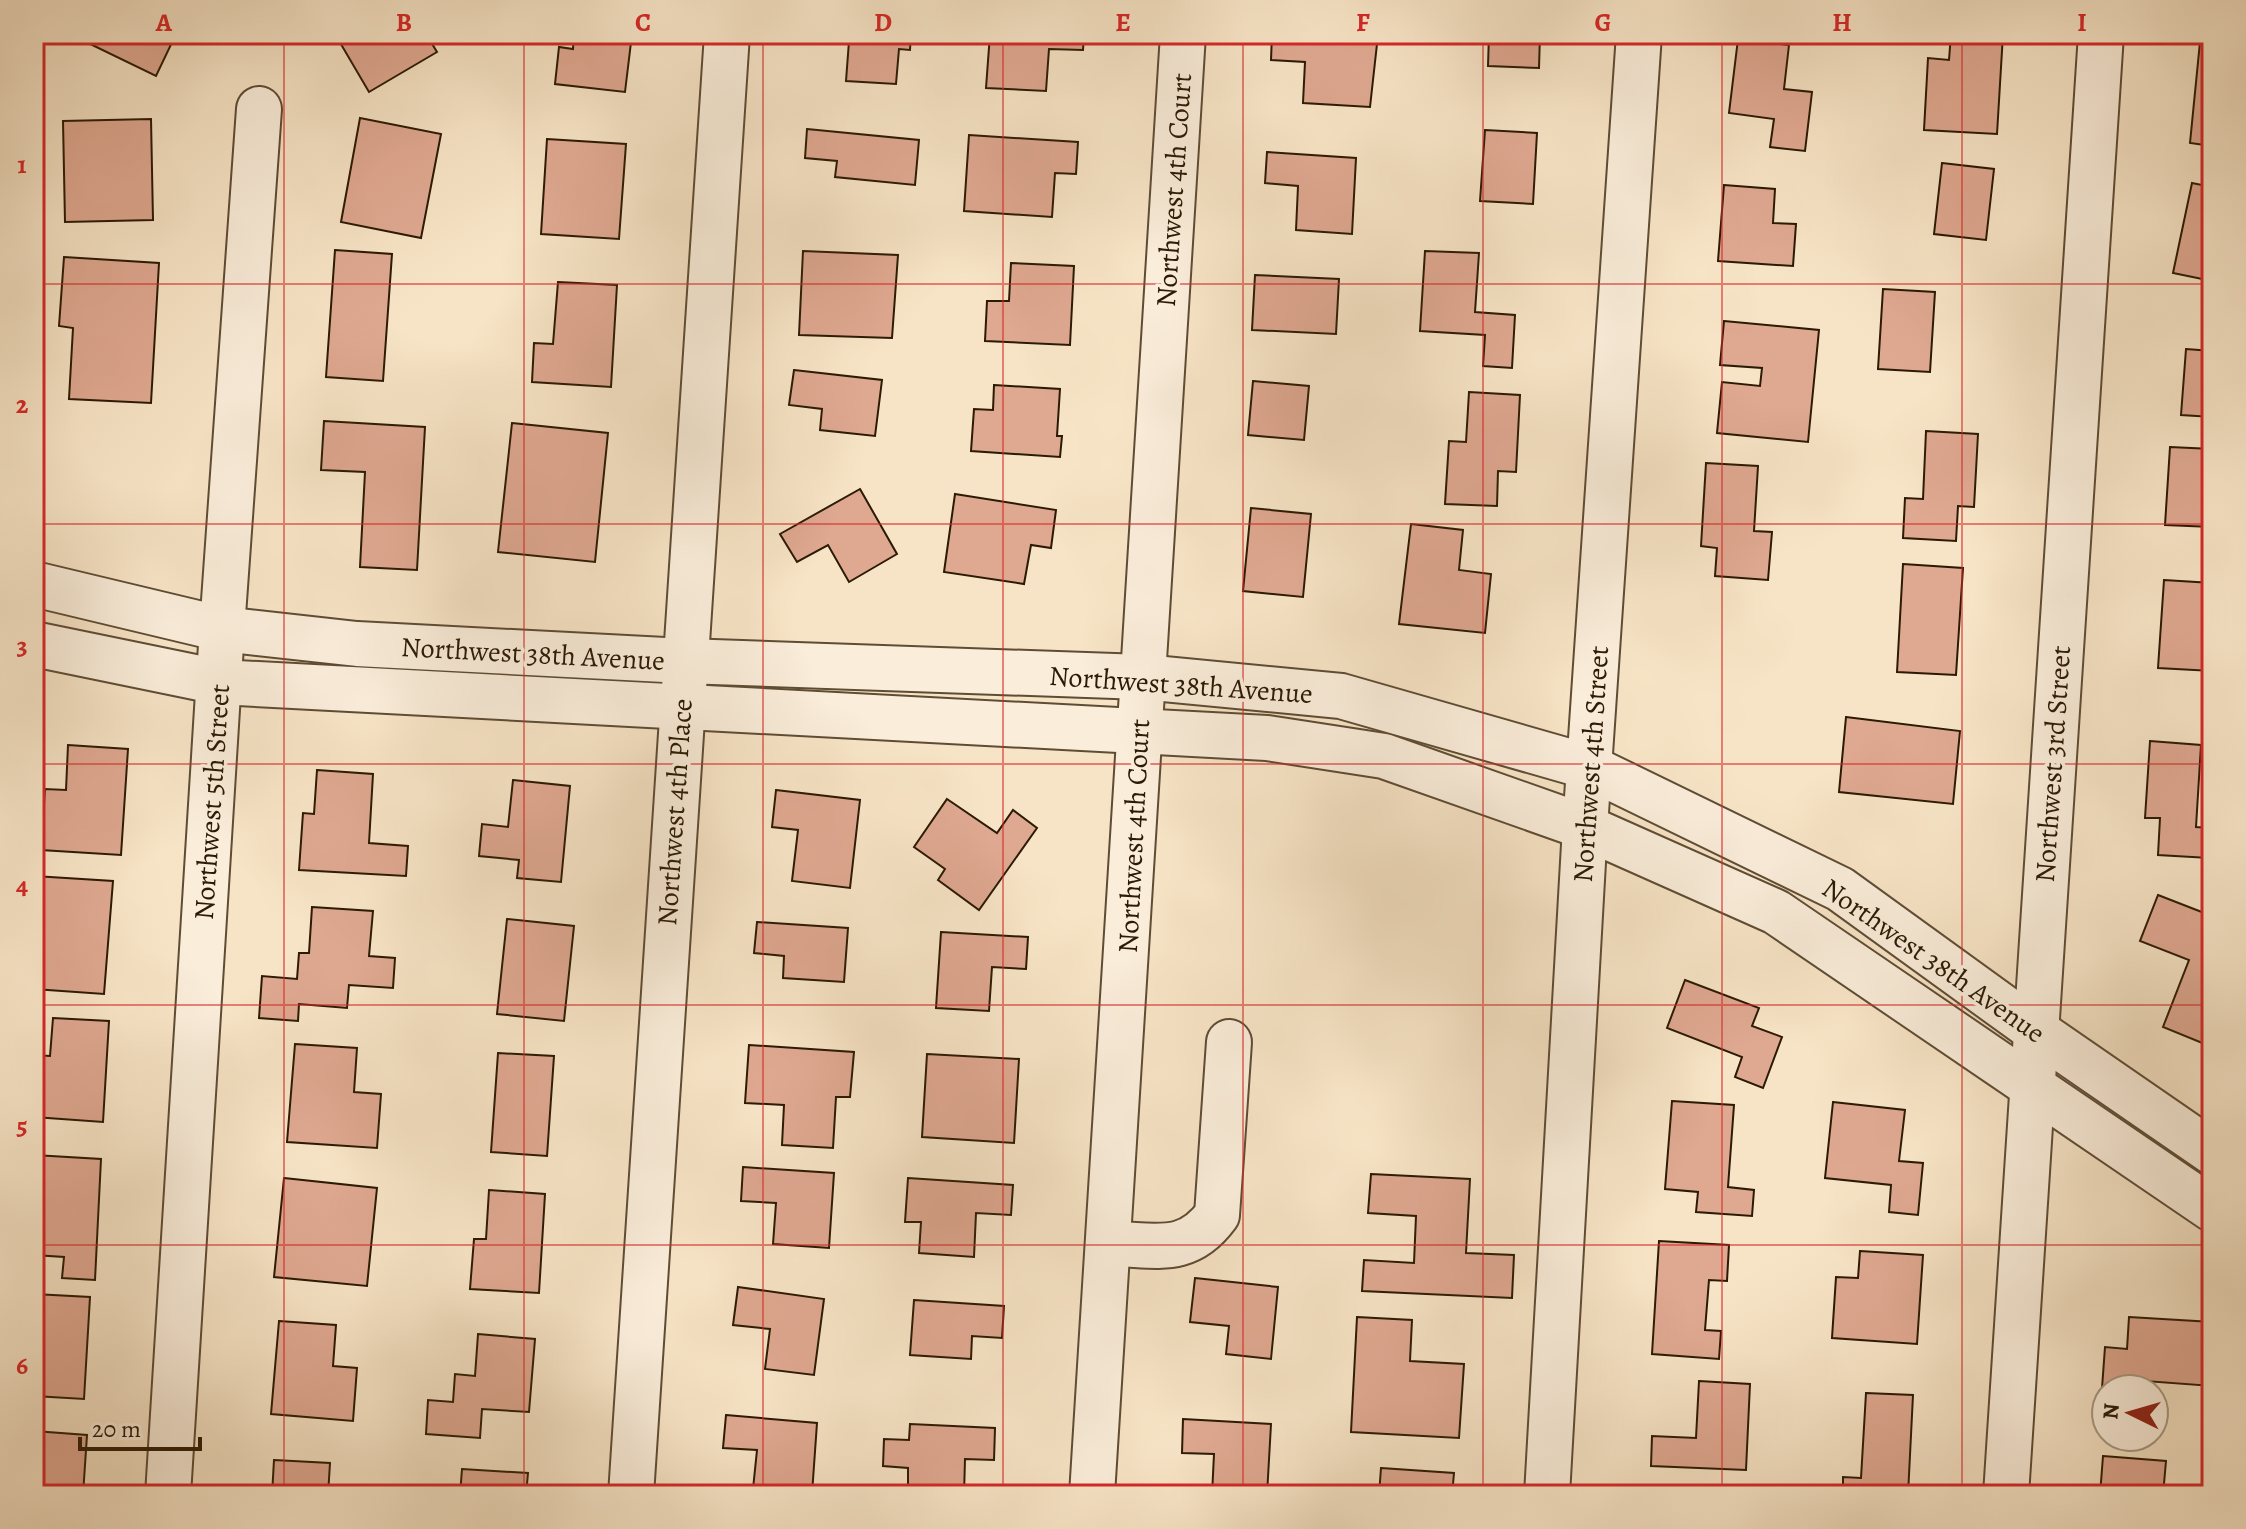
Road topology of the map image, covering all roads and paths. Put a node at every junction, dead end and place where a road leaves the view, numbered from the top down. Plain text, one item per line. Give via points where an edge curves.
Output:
1 (727, 34) edge
2 (1183, 34) edge
3 (1639, 34) edge
4 (2101, 34) edge
5 (259, 109) dead end
6 (34, 584) edge
7 (222, 629) junction
8 (34, 644) edge
9 (684, 661) junction
10 (1143, 677) junction
11 (219, 682) junction
12 (680, 706) junction
13 (1140, 731) junction
14 (1589, 767) junction
15 (1585, 827) junction
16 (2035, 1030) junction
17 (1229, 1042) dead end
18 (2031, 1085) junction
19 (2212, 1152) edge
20 (2212, 1209) edge
21 (1108, 1244) junction
22 (168, 1495) edge
23 (631, 1495) edge
24 (1092, 1495) edge
25 (1547, 1495) edge
26 (2006, 1495) edge

1 - 9 street, Northwest 4th Place
2 - 10 street, Northwest 4th Court
3 - 14 street, Northwest 4th Street
4 - 16 street, Northwest 3rd Street
5 - 7 street, Northwest 5th Street
6 - 7 street, Northwest 38th Avenue
7 - 9 street, Northwest 38th Avenue via 357,644
7 - 11 street, Northwest 5th Street
8 - 11 street, Northwest 38th Avenue
9 - 10 street, Northwest 38th Avenue
9 - 12 street, Northwest 4th Place
10 - 13 street, Northwest 4th Court
10 - 14 street, Northwest 38th Avenue via 1341,696
11 - 12 street, Northwest 38th Avenue
11 - 22 street, Northwest 5th Street
12 - 13 street, Northwest 38th Avenue
12 - 23 street, Northwest 4th Place
13 - 15 street, Northwest 38th Avenue via 1267,738 1384,756
13 - 21 street, Northwest 4th Court
14 - 15 street, Northwest 4th Street
14 - 16 street, Northwest 38th Avenue via 1840,889
15 - 18 street, Northwest 38th Avenue via 1776,912
15 - 25 street, Northwest 4th Street
16 - 18 street, Northwest 3rd Street
16 - 19 street, Northwest 38th Avenue
17 - 21 street via 1217,1215 1203,1234 1184,1244
18 - 20 street, Northwest 38th Avenue
18 - 26 street, Northwest 3rd Street
21 - 24 street, Northwest 4th Court

